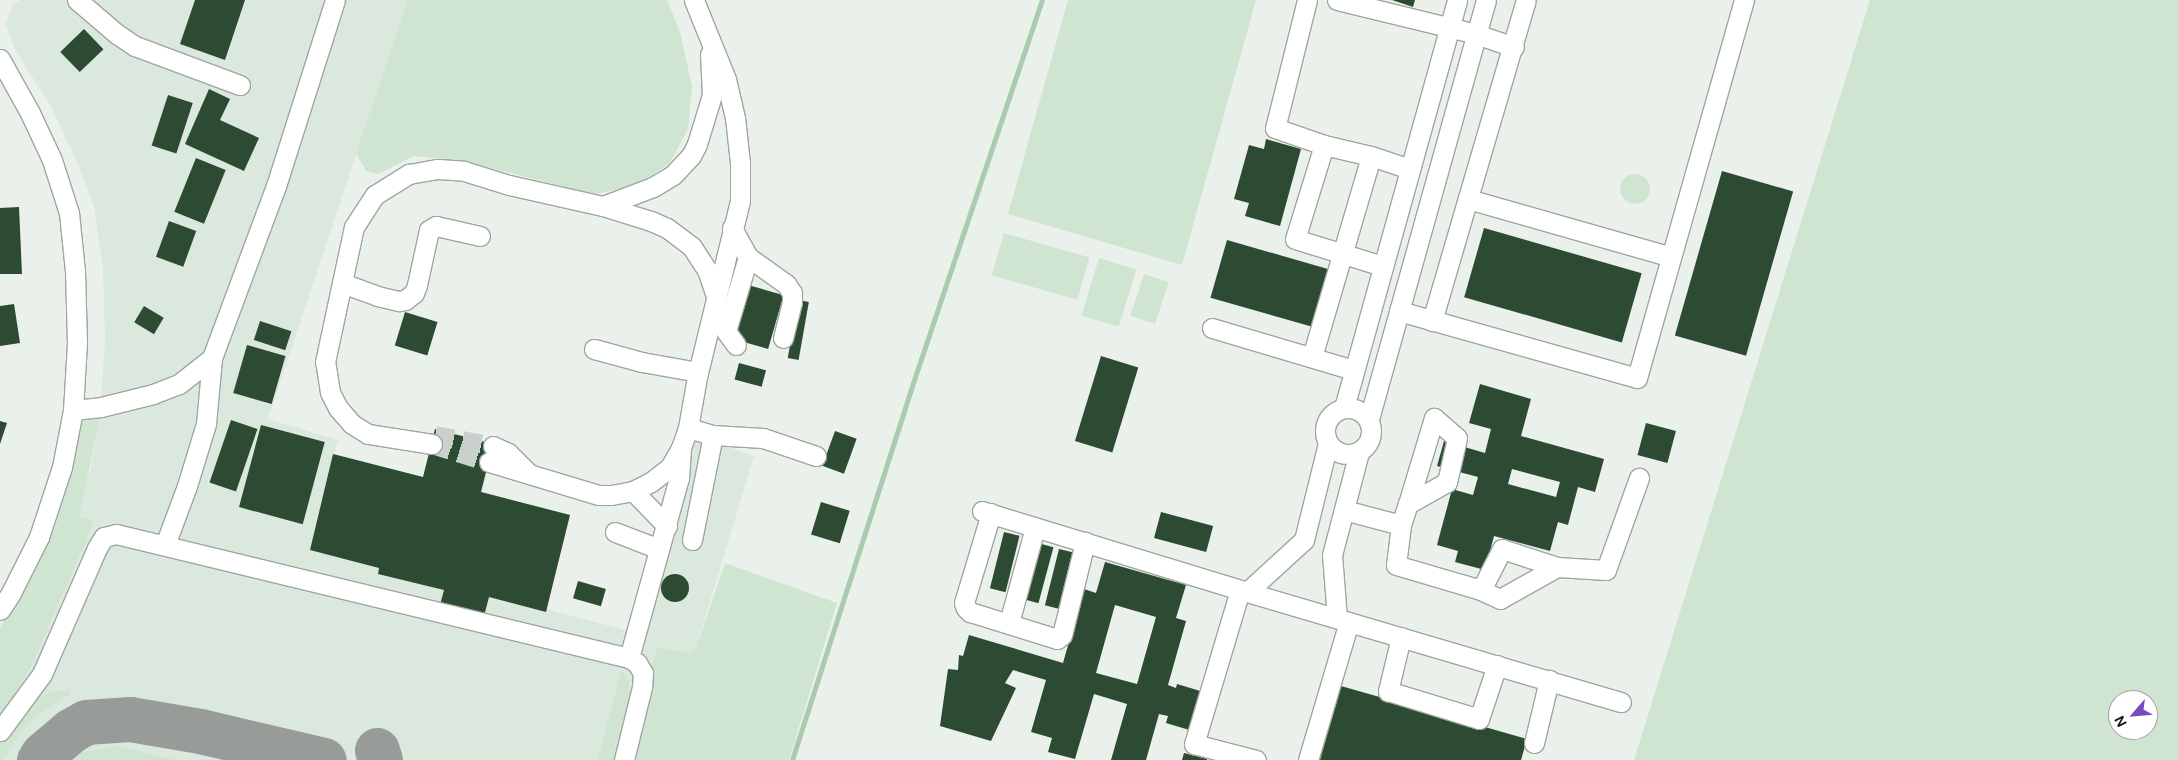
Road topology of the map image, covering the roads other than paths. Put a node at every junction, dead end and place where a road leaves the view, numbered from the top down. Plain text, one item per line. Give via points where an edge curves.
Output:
1 (77, 0) edge
2 (334, 0) edge
3 (694, 0) edge
4 (1307, 0) edge
5 (1337, 0) edge
6 (1457, 0) edge
7 (1486, 0) edge
8 (1526, 0) edge
9 (1744, 0) edge
10 (1450, 28) junction
11 (709, 34) junction
12 (1476, 34) junction
13 (1514, 47) junction
14 (0, 59) edge
15 (240, 84) dead end
16 (1324, 145) junction
17 (1371, 156) junction
18 (1410, 169) junction
19 (1468, 198) junction
20 (603, 206) junction
21 (732, 228) junction
22 (480, 236) dead end
23 (1342, 254) junction
24 (748, 257) junction
25 (1671, 257) junction
26 (1383, 266) junction
27 (342, 283) junction
28 (716, 296) junction
29 (1399, 311) junction
30 (1432, 321) junction
31 (1212, 328) dead end
32 (783, 338) dead end
33 (736, 345) dead end
34 (594, 349) dead end
35 (1312, 357) junction
36 (212, 358) junction
37 (1354, 370) junction
38 (698, 372) junction
39 (1344, 408) junction
40 (74, 410) junction
41 (1369, 419) junction
42 (688, 428) junction
43 (712, 435) junction
44 (433, 439) tunnel mouth
45 (1328, 443) junction
46 (681, 448) junction
47 (1359, 452) junction
48 (491, 454) tunnel mouth
49 (816, 456) dead end
50 (1639, 478) dead end
51 (632, 491) junction
52 (1408, 504) junction
53 (1344, 510) junction
54 (1401, 525) junction
55 (667, 526) junction
56 (1035, 527) junction
57 (615, 532) dead end
58 (692, 540) dead end
59 (1085, 542) junction
60 (165, 545) junction
61 (659, 549) junction
62 (1557, 567) junction
63 (1481, 590) junction
64 (1244, 591) junction
65 (0, 610) edge
66 (1343, 620) junction
67 (1009, 623) junction
68 (1401, 637) junction
69 (629, 658) junction
70 (1497, 665) junction
71 (1549, 680) junction
72 (1621, 702) dead end
73 (0, 731) edge
74 (1534, 743) dead end
75 (624, 760) edge
76 (1256, 760) edge
77 (1308, 760) edge

1 - 15 street via 135,46
2 - 36 street via 276,186
3 - 11 street
4 - 16 street via 1275,128
5 - 10 street
6 - 10 street
7 - 12 street
8 - 13 street
9 - 25 street
10 - 12 street
10 - 18 street
11 - 20 street via 712,95 691,156 673,175 653,187
11 - 21 street via 726,79 735,118 740,201
12 - 13 street
12 - 29 street
13 - 19 street
14 - 40 street via 52,160 69,213 77,343
16 - 17 street
16 - 23 street via 1295,238
17 - 18 street
17 - 23 street
18 - 26 street
19 - 25 street
19 - 30 street
20 - 27 street via 509,185 464,171 438,169 409,174 384,188 366,206 354,227
20 - 28 street via 651,221 681,237 701,259
21 - 24 street
21 - 28 street
22 - 27 street via 436,226 429,230 417,286 405,300 377,296
23 - 26 street
23 - 35 street
24 - 32 street via 786,284 792,293
24 - 33 street via 726,331
25 - 30 street via 1637,378
26 - 37 street
27 - 44 street via 325,362 330,392 338,408 352,424 368,434 413,441
28 - 38 street
29 - 30 street
29 - 41 street
31 - 35 street
34 - 38 street
35 - 37 street
36 - 40 street via 179,384 153,394
36 - 60 street via 206,424
37 - 39 street
38 - 42 street
39 - 41 street via 1358,410
39 - 45 street via 1331,415 1325,428
40 - 65 street via 62,467 39,537 12,593
41 - 47 street via 1372,432 1368,444
42 - 43 street
42 - 46 street
43 - 49 street via 763,438
43 - 58 street
45 - 47 street via 1336,451 1347,454
45 - 64 street via 1304,540
46 - 51 street via 670,467 651,482
46 - 55 street via 682,466
47 - 53 street
48 - 51 street via 532,476 598,495
50 - 62 street via 1606,570
51 - 55 street
52 - 52 street via 1447,482 1457,438 1434,418
52 - 54 street
53 - 54 street
53 - 66 street via 1332,555
54 - 63 street via 1396,565
55 - 61 street
56 - 59 street
56 - 67 street
56 - 67 street via 987,512 964,603 970,612
57 - 61 street
59 - 64 street
59 - 67 street via 1062,635 1057,639
60 - 69 street
60 - 73 street via 116,534 104,536 42,674
61 - 69 street
62 - 63 street via 1500,599
62 - 63 street via 1502,548
64 - 66 street
64 - 76 street via 1194,744
66 - 68 street
66 - 77 street
68 - 70 street
68 - 70 street via 1388,691 1479,719
69 - 75 street via 643,673
70 - 71 street
71 - 72 street
71 - 74 street

